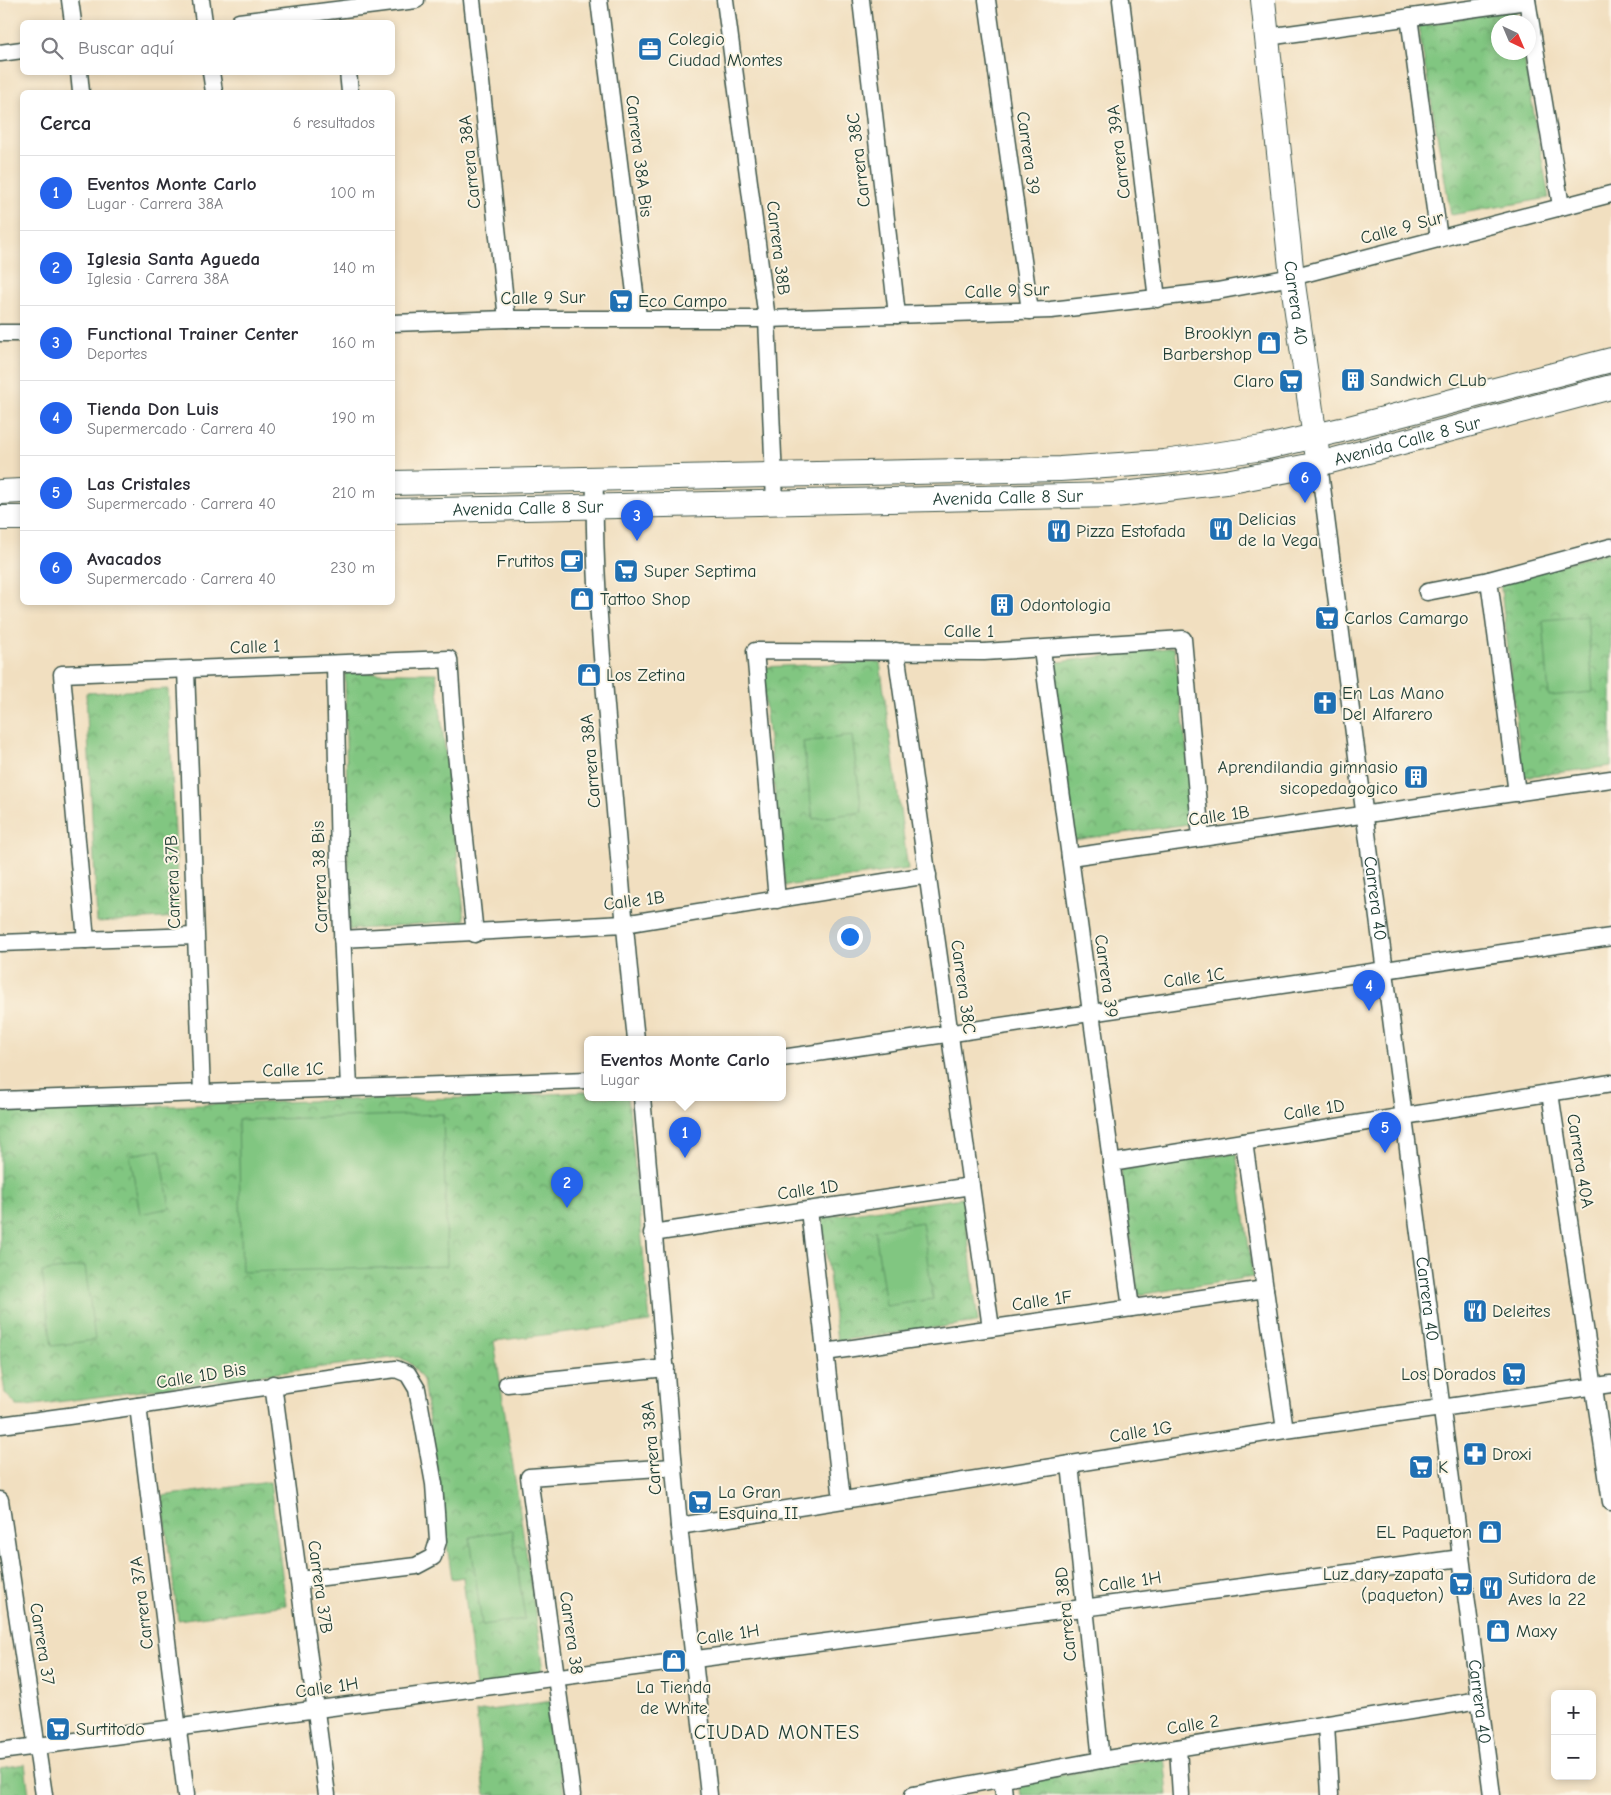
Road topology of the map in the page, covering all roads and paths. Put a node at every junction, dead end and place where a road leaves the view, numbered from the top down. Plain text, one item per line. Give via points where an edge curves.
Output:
1 (70, 0) edge
2 (201, 0) edge
3 (416, 0) edge
4 (472, 0) edge
5 (599, 0) edge
6 (725, 0) edge
7 (860, 0) edge
8 (987, 0) edge
9 (1121, 0) edge
10 (1263, 0) edge
11 (1527, 1) edge
12 (342, 16) edge
13 (1409, 17) junction
14 (73, 20) edge
15 (204, 20) edge
16 (273, 20) edge
17 (1267, 37) junction
18 (20, 50) edge
19 (0, 53) edge
20 (79, 75) edge
21 (211, 75) edge
22 (348, 75) edge
23 (81, 90) edge
24 (214, 90) edge
25 (350, 90) edge
26 (1611, 194) edge
27 (1561, 206) junction
28 (1440, 239) junction
29 (1292, 277) junction
30 (1157, 299) junction
31 (1030, 311) junction
32 (897, 315) junction
33 (638, 317) junction
34 (508, 319) junction
35 (767, 319) junction
36 (395, 323) edge
37 (0, 333) edge
38 (20, 333) edge
39 (1611, 360) edge
40 (1611, 387) edge
41 (1315, 437) junction
42 (1319, 464) junction
43 (774, 475) junction
44 (595, 478) junction
45 (395, 483) edge
46 (20, 491) edge
47 (0, 492) edge
48 (775, 502) junction
49 (594, 507) junction
50 (395, 511) edge
51 (0, 518) edge
52 (20, 518) edge
53 (1611, 547) edge
54 (1489, 580) junction
55 (1427, 592) dead end
56 (1042, 650) junction
57 (896, 651) junction
58 (334, 664) junction
59 (186, 670) junction
60 (1611, 779) edge
61 (1517, 793) junction
62 (1364, 815) junction
63 (1201, 838) junction
64 (1070, 857) junction
65 (928, 875) junction
66 (777, 900) junction
67 (624, 924) junction
68 (475, 934) junction
69 (195, 936) junction
70 (1611, 937) edge
71 (342, 939) junction
72 (86, 940) junction
73 (0, 943) edge
74 (1385, 970) junction
75 (1091, 1013) junction
76 (950, 1034) junction
77 (636, 1036) edge
78 (786, 1057) edge
79 (584, 1080) edge
80 (1611, 1083) edge
81 (349, 1088) junction
82 (202, 1093) junction
83 (1550, 1093) junction
84 (0, 1100) edge
85 (642, 1101) edge
86 (1404, 1116) junction
87 (1244, 1142) junction
88 (1111, 1163) junction
89 (971, 1186) junction
90 (809, 1210) junction
91 (652, 1233) junction
92 (1265, 1289) junction
93 (1131, 1308) junction
94 (990, 1328) junction
95 (825, 1352) junction
96 (666, 1368) junction
97 (273, 1384) junction
98 (507, 1384) dead end
99 (1611, 1384) edge
100 (1594, 1386) junction
101 (138, 1406) junction
102 (1442, 1408) junction
103 (0, 1425) edge
104 (1285, 1430) junction
105 (1070, 1464) junction
106 (673, 1467) junction
107 (0, 1500) edge
108 (842, 1500) junction
109 (1611, 1502) edge
110 (678, 1526) junction
111 (1461, 1558) junction
112 (299, 1580) junction
113 (1085, 1608) junction
114 (693, 1660) junction
115 (557, 1678) junction
116 (1480, 1700) junction
117 (316, 1710) junction
118 (1326, 1724) junction
119 (178, 1728) junction
120 (38, 1746) junction
121 (1178, 1748) junction
122 (0, 1752) edge
123 (1102, 1760) junction
124 (1002, 1778) junction
125 (44, 1795) edge
126 (186, 1795) edge
127 (327, 1795) edge
128 (572, 1795) edge
129 (709, 1795) edge
130 (913, 1795) edge
131 (1004, 1795) edge
132 (1181, 1795) edge
133 (1330, 1795) edge
134 (1492, 1795) edge

1 - 14 street
2 - 15 street
3 - 12 street
4 - 34 street, Carrera 38A
5 - 33 street, Carrera 38A Bis
6 - 35 street, Carrera 38B
7 - 32 street, Carrera 38C
8 - 31 street, Carrera 39
9 - 30 street, Carrera 39A
10 - 17 main road, Carrera 40
11 - 13 street
11 - 27 street
12 - 16 street
13 - 17 street
13 - 28 street
17 - 29 main road, Carrera 40
18 - 19 street
20 - 23 street
21 - 24 street
22 - 25 street
26 - 27 street, Calle 9 Sur
27 - 28 street, Calle 9 Sur
28 - 29 street, Calle 9 Sur
29 - 30 street, Calle 9 Sur
29 - 41 main road, Carrera 40
30 - 31 street, Calle 9 Sur
31 - 32 street, Calle 9 Sur
32 - 35 street, Calle 9 Sur
33 - 34 street, Calle 9 Sur
33 - 35 street, Calle 9 Sur
34 - 36 street, Calle 9 Sur
35 - 43 street, Carrera 38B
37 - 38 street
39 - 41 main road, Avenida Calle 8 Sur
40 - 42 main road, Avenida Calle 8 Sur
41 - 42 main road, Carrera 40
41 - 43 main road, Avenida Calle 8 Sur via 1218,456 1116,466
42 - 48 main road, Avenida Calle 8 Sur via 1226,482 1114,495
42 - 62 street, Carrera 40
43 - 44 main road, Avenida Calle 8 Sur
43 - 48 street, Carrera 38B
44 - 45 main road, Avenida Calle 8 Sur
44 - 49 street, Carrera 38A
46 - 47 main road
48 - 49 main road, Avenida Calle 8 Sur
49 - 50 main road, Avenida Calle 8 Sur
49 - 67 street, Carrera 38A via 601,645
51 - 52 main road
53 - 54 street
54 - 55 street
54 - 61 street
56 - 57 street, Calle 1
56 - 63 street, Calle 1 via 1182,639
56 - 64 street, Carrera 39
57 - 65 street, Carrera 38C
57 - 66 street, Calle 1 via 755,650
58 - 59 street, Calle 1
58 - 68 street, Calle 1 via 449,659
58 - 71 street, Carrera 38 Bis
59 - 69 street, Carrera 37B
59 - 72 street, Calle 1 via 62,674
60 - 61 street, Calle 1B
61 - 62 street, Calle 1B
62 - 63 street, Calle 1B
62 - 74 street, Carrera 40
63 - 64 street, Calle 1B
64 - 75 street, Carrera 39
65 - 66 street, Calle 1B
65 - 76 street, Carrera 38C
66 - 67 street, Calle 1B
67 - 68 street, Calle 1B
67 - 77 street, Carrera 38A
68 - 71 street, Calle 1B
69 - 72 street
69 - 82 street, Carrera 37B
70 - 74 street, Calle 1C
71 - 81 street, Carrera 38 Bis
72 - 73 street
74 - 75 street, Calle 1C
74 - 86 street, Carrera 40
75 - 76 street, Calle 1C
75 - 88 street, Carrera 39
76 - 78 street, Calle 1C
76 - 89 street, Carrera 38C
79 - 81 street, Calle 1C
80 - 83 street, Calle 1D
81 - 82 street, Calle 1C
82 - 84 street, Calle 1C
83 - 86 street, Calle 1D
83 - 100 street, Carrera 40A
85 - 91 street, Carrera 38A
86 - 87 street, Calle 1D
86 - 102 street, Carrera 40
87 - 88 street, Calle 1D
87 - 92 street
88 - 93 street, Carrera 39
89 - 90 street, Calle 1D
89 - 94 street, Carrera 38C
90 - 91 street, Calle 1D
90 - 95 street
91 - 96 street, Carrera 38A
92 - 93 street, Calle 1F
92 - 104 street
93 - 94 street, Calle 1F
94 - 95 street, Calle 1F
95 - 108 street
96 - 98 street
96 - 106 street, Carrera 38A
97 - 101 street, Calle 1D Bis
97 - 112 street, Carrera 37B
97 - 112 street, Calle 1D Bis via 396,1369 408,1374 418,1388 434,1484 438,1541 433,1557 416,1566
99 - 100 street, Calle 1G
100 - 102 street, Calle 1G
100 - 109 street, Carrera 40A
101 - 103 street, Calle 1D Bis
101 - 119 street, Carrera 37A
102 - 104 street, Calle 1G
102 - 111 street, Carrera 40
104 - 105 street, Calle 1G
105 - 108 street, Calle 1G
105 - 113 street, Carrera 38D
106 - 110 street, Carrera 38A
106 - 115 street, Carrera 38 via 529,1476
107 - 120 street, Carrera 37
108 - 110 street, Calle 1G
110 - 114 street, Carrera 38A
111 - 113 street, Calle 1H
111 - 116 street, Carrera 40
112 - 117 street, Carrera 37B
113 - 114 street, Calle 1H
113 - 123 street, Carrera 38D
114 - 115 street, Calle 1H
114 - 129 street, Carrera 38A
115 - 117 street, Calle 1H
115 - 128 street, Carrera 38
116 - 118 street, Calle 2
116 - 134 street, Carrera 40
117 - 119 street, Calle 1H
117 - 127 street, Carrera 37B
118 - 121 street, Calle 2
118 - 133 street
119 - 120 street, Calle 1H
119 - 126 street, Carrera 37A
120 - 122 street, Calle 1H
120 - 125 street, Carrera 37
121 - 123 street, Calle 2
121 - 132 street
123 - 124 street, Calle 2
124 - 130 street, Calle 2
124 - 131 street

